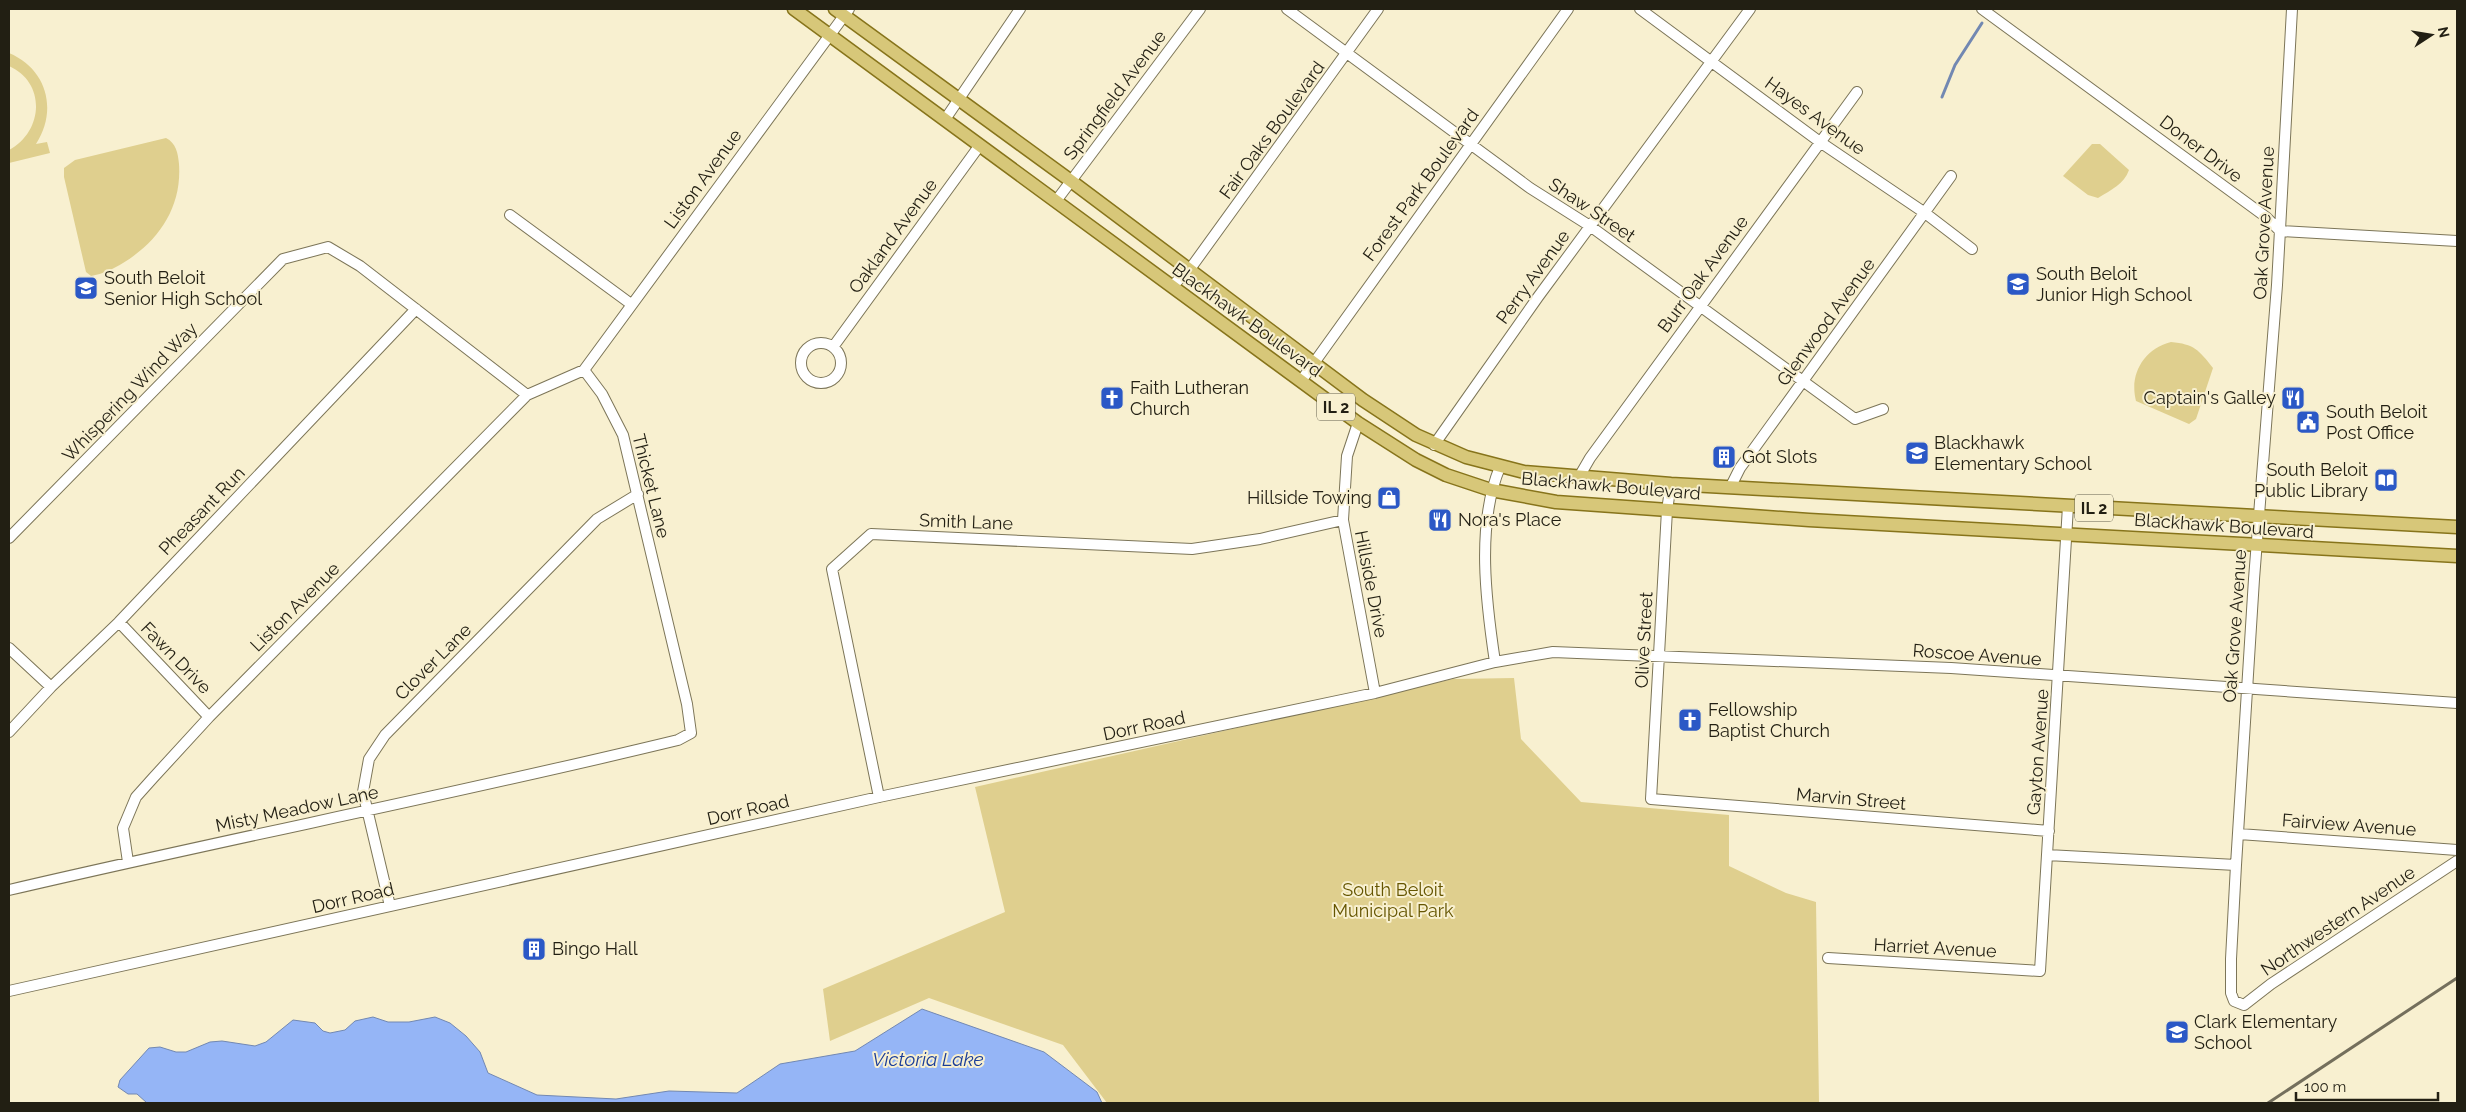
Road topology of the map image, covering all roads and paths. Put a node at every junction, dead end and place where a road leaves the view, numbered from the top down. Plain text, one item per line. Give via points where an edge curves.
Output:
1 (794, 9) edge
2 (1020, 9) edge
3 (1200, 9) edge
4 (1287, 9) edge
5 (1378, 9) edge
6 (1568, 9) edge
7 (1640, 9) edge
8 (1750, 9) edge
9 (1982, 9) edge
10 (2292, 9) edge
11 (843, 11) edge
12 (830, 35) junction
13 (1348, 53) junction
14 (1712, 61) junction
15 (1856, 92) dead end
16 (958, 99) junction
17 (946, 118) junction
18 (1820, 142) junction
19 (1470, 143) junction
20 (980, 145) junction
21 (1951, 176) dead end
22 (1071, 181) junction
23 (1056, 201) junction
24 (1925, 213) junction
25 (510, 215) dead end
26 (1590, 226) junction
27 (2280, 231) junction
28 (2457, 241) edge
29 (1972, 249) dead end
30 (1190, 269) junction
31 (1172, 286) junction
32 (631, 304) junction
33 (1700, 306) junction
34 (416, 309) junction
35 (832, 347) dead end
36 (1314, 362) junction
37 (584, 370) junction
38 (1301, 381) junction
39 (1803, 382) junction
40 (527, 395) junction
41 (1883, 409) dead end
42 (1358, 423) junction
43 (1434, 445) junction
44 (1500, 467) junction
45 (1579, 477) junction
46 (1671, 484) junction
47 (1730, 488) junction
48 (1490, 490) junction
49 (638, 494) junction
50 (2068, 506) junction
51 (1667, 510) junction
52 (2260, 517) junction
53 (1342, 520) junction
54 (2457, 528) edge
55 (2066, 534) junction
56 (9, 538) edge
57 (2257, 545) junction
58 (2457, 556) edge
59 (119, 622) junction
60 (9, 648) edge
61 (1659, 657) junction
62 (1494, 662) junction
63 (2059, 676) junction
64 (51, 687) junction
65 (2247, 690) junction
66 (1375, 693) junction
67 (2457, 704) edge
68 (209, 717) junction
69 (9, 732) edge
70 (592, 761) joint
71 (879, 798) junction
72 (1651, 799) joint
73 (368, 811) junction
74 (2049, 832) junction
75 (2238, 834) junction
76 (2457, 850) edge
77 (2047, 855) junction
78 (2457, 861) edge
79 (128, 862) junction
80 (2236, 866) junction
81 (9, 890) edge
82 (390, 906) junction
83 (1828, 958) dead end
84 (2040, 971) joint
85 (9, 991) edge
86 (2238, 1004) joint

1 - 12 main road, Blackhawk Boulevard / IL 2
2 - 16 street
3 - 22 street, Springfield Avenue
4 - 13 street, Shaw Street
5 - 13 street, Fair Oaks Boulevard
6 - 19 street, Forest Park Boulevard
7 - 14 street, Hayes Avenue
8 - 14 street, Perry Avenue
9 - 27 street, Doner Drive via 2266,217
10 - 27 street, Oak Grove Avenue
11 - 12 street, Liston Avenue
11 - 16 main road, Blackhawk Boulevard / IL 2
12 - 17 main road, Blackhawk Boulevard / IL 2
12 - 32 street, Liston Avenue
13 - 19 street, Shaw Street
13 - 30 street, Fair Oaks Boulevard
14 - 18 street, Hayes Avenue
14 - 26 street, Perry Avenue
15 - 18 street, Burr Oak Avenue
16 - 17 street
16 - 22 main road, Blackhawk Boulevard / IL 2
17 - 20 main road, Blackhawk Boulevard / IL 2
18 - 24 street, Hayes Avenue
18 - 33 street, Burr Oak Avenue
19 - 26 street, Shaw Street via 1530,188
19 - 36 street, Forest Park Boulevard
20 - 23 main road, Blackhawk Boulevard / IL 2
20 - 35 street, Oakland Avenue
21 - 24 street, Glenwood Avenue
22 - 23 street, Springfield Avenue
22 - 30 main road, Blackhawk Boulevard / IL 2
23 - 31 main road, Blackhawk Boulevard / IL 2
24 - 29 street, Hayes Avenue
24 - 39 street, Glenwood Avenue
25 - 32 street
26 - 33 street, Shaw Street
26 - 43 street, Perry Avenue
27 - 28 street
27 - 52 street, Oak Grove Avenue
30 - 31 street, Fair Oaks Boulevard
30 - 36 main road, Blackhawk Boulevard / IL 2
31 - 38 main road, Blackhawk Boulevard / IL 2
32 - 37 street, Liston Avenue
33 - 39 street, Shaw Street
33 - 45 street, Burr Oak Avenue
34 - 40 street
34 - 56 street, Whispering Wind Way via 360,266 328,247 283,259
34 - 59 street, Pheasant Run
36 - 38 street, Forest Park Boulevard
36 - 43 main road, Blackhawk Boulevard / IL 2 via 1363,400
37 - 40 street
37 - 49 street, Thicket Lane via 602,394 623,435
38 - 42 main road, Blackhawk Boulevard / IL 2
39 - 41 street, Shaw Street via 1855,419
39 - 47 street, Glenwood Avenue via 1740,468
40 - 68 street, Liston Avenue
42 - 48 main road, Blackhawk Boulevard / IL 2 via 1416,460
42 - 53 street, Hillside Drive via 1347,456
43 - 44 main road, Blackhawk Boulevard / IL 2
44 - 45 main road, Blackhawk Boulevard / IL 2 via 1534,474
44 - 48 street
45 - 46 main road, Blackhawk Boulevard / IL 2
46 - 47 main road, Blackhawk Boulevard / IL 2
46 - 51 street, Olive Street
47 - 50 main road, Blackhawk Boulevard / IL 2
48 - 51 main road, Blackhawk Boulevard / IL 2 via 1556,502
48 - 62 street via 1487,598
49 - 70 street, Thicket Lane via 691,733 678,740
49 - 73 street, Clover Lane via 597,519 385,735 369,759 363,792
50 - 52 main road, Blackhawk Boulevard / IL 2
50 - 55 street, Gayton Avenue
51 - 55 main road, Blackhawk Boulevard / IL 2
51 - 61 street, Olive Street
52 - 54 main road, Blackhawk Boulevard / IL 2
52 - 57 street, Oak Grove Avenue
53 - 66 street, Hillside Drive
53 - 71 street, Smith Lane via 1260,539 1192,549 871,534 832,568
55 - 57 main road, Blackhawk Boulevard / IL 2
55 - 63 street, Gayton Avenue
57 - 58 main road, Blackhawk Boulevard / IL 2
57 - 65 street, Oak Grove Avenue
59 - 64 street, Pheasant Run
59 - 68 street, Fawn Drive
60 - 64 street
61 - 62 street, Roscoe Avenue via 1553,652
61 - 63 street, Roscoe Avenue via 1951,668
61 - 72 street, Olive Street
62 - 66 street, Dorr Road
63 - 65 street, Roscoe Avenue
63 - 74 street, Gayton Avenue
64 - 69 street, Pheasant Run
65 - 67 street, Roscoe Avenue
65 - 75 street, Oak Grove Avenue
66 - 71 street, Dorr Road
68 - 79 street, Liston Avenue via 136,797 123,828
70 - 73 street, Misty Meadow Lane
71 - 82 street, Dorr Road
72 - 74 street, Marvin Street
73 - 79 street, Misty Meadow Lane
73 - 82 street, Clover Lane
74 - 77 street, Gayton Avenue
75 - 76 street, Fairview Avenue
75 - 80 street, Oak Grove Avenue
77 - 80 street
77 - 84 street, Gayton Avenue
78 - 86 street, Northwestern Avenue via 2244,1005
79 - 81 street, Misty Meadow Lane
80 - 86 street, Oak Grove Avenue via 2231,993
82 - 85 street, Dorr Road
83 - 84 street, Harriet Avenue

